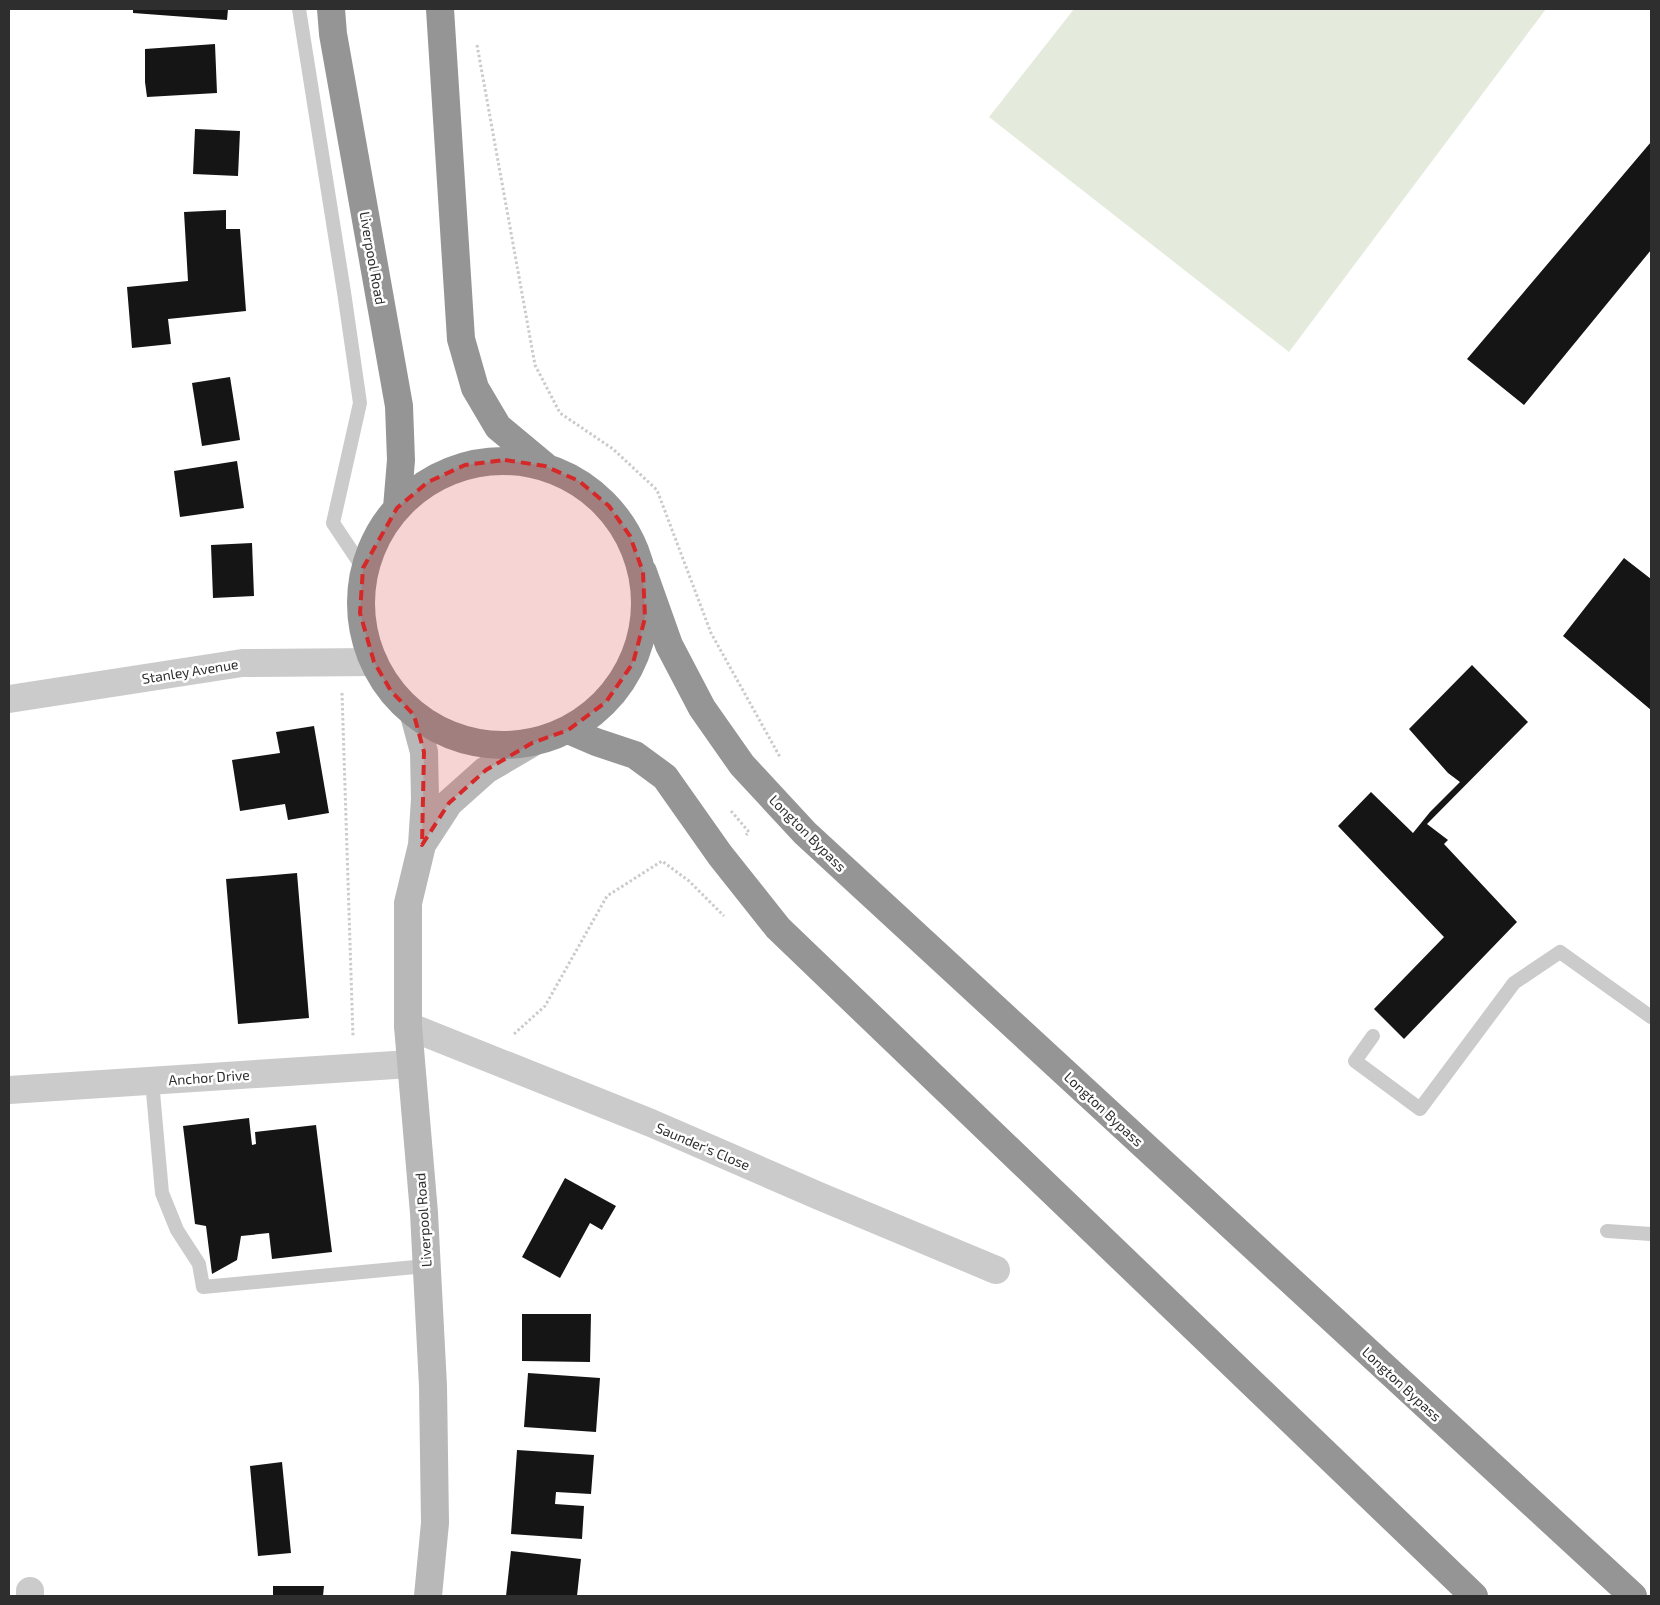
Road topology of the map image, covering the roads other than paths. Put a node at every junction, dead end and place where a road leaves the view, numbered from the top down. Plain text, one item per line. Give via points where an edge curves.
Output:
1 (299, 9) edge
2 (331, 9) edge
3 (440, 9) edge
4 (545, 466) junction
5 (397, 508) junction
6 (363, 568) junction
7 (643, 572) junction
8 (374, 662) junction
9 (9, 699) edge
10 (414, 715) junction
11 (568, 730) junction
12 (532, 743) junction
13 (422, 845) junction
14 (1651, 1017) edge
15 (408, 1026) junction
16 (1374, 1036) dead end
17 (410, 1064) junction
18 (152, 1081) junction
19 (9, 1090) edge
20 (1607, 1231) dead end
21 (1651, 1234) edge
22 (426, 1266) junction
23 (996, 1270) dead end
24 (428, 1596) edge
25 (1474, 1596) edge
26 (1633, 1596) edge

1 - 6 lane via 360,403 333,523
2 - 5 highway, Liverpool Road via 399,406 401,460
3 - 4 highway via 461,339 475,388 498,427
4 - 5 highway via 505,460 464,465 428,482
4 - 7 highway, Longton Bypass via 579,482 609,506 630,536
5 - 6 highway via 373,544
6 - 8 highway via 360,613
7 - 11 highway via 646,618 633,663 606,702
7 - 26 highway, Longton Bypass via 669,645 702,708 742,765 805,833
8 - 9 street, Stanley Avenue via 242,663
8 - 10 highway via 391,691
10 - 12 highway via 450,736 490,745
10 - 13 street, Liverpool Road via 424,752
11 - 12 highway
11 - 25 highway via 634,755 665,777 720,856 778,928
12 - 13 street, Liverpool Road via 486,770 449,804
13 - 15 street, Liverpool Road via 408,903
14 - 16 lane via 1560,952 1514,984 1420,1109 1355,1061
15 - 17 street, Liverpool Road
15 - 23 street, Saunder's Close via 651,1123
17 - 18 street, Anchor Drive
17 - 22 street, Liverpool Road
18 - 19 street, Anchor Drive
18 - 22 lane via 162,1193 178,1230 199,1264 203,1287
20 - 21 lane
22 - 24 street, Liverpool Road via 434,1386 435,1513

